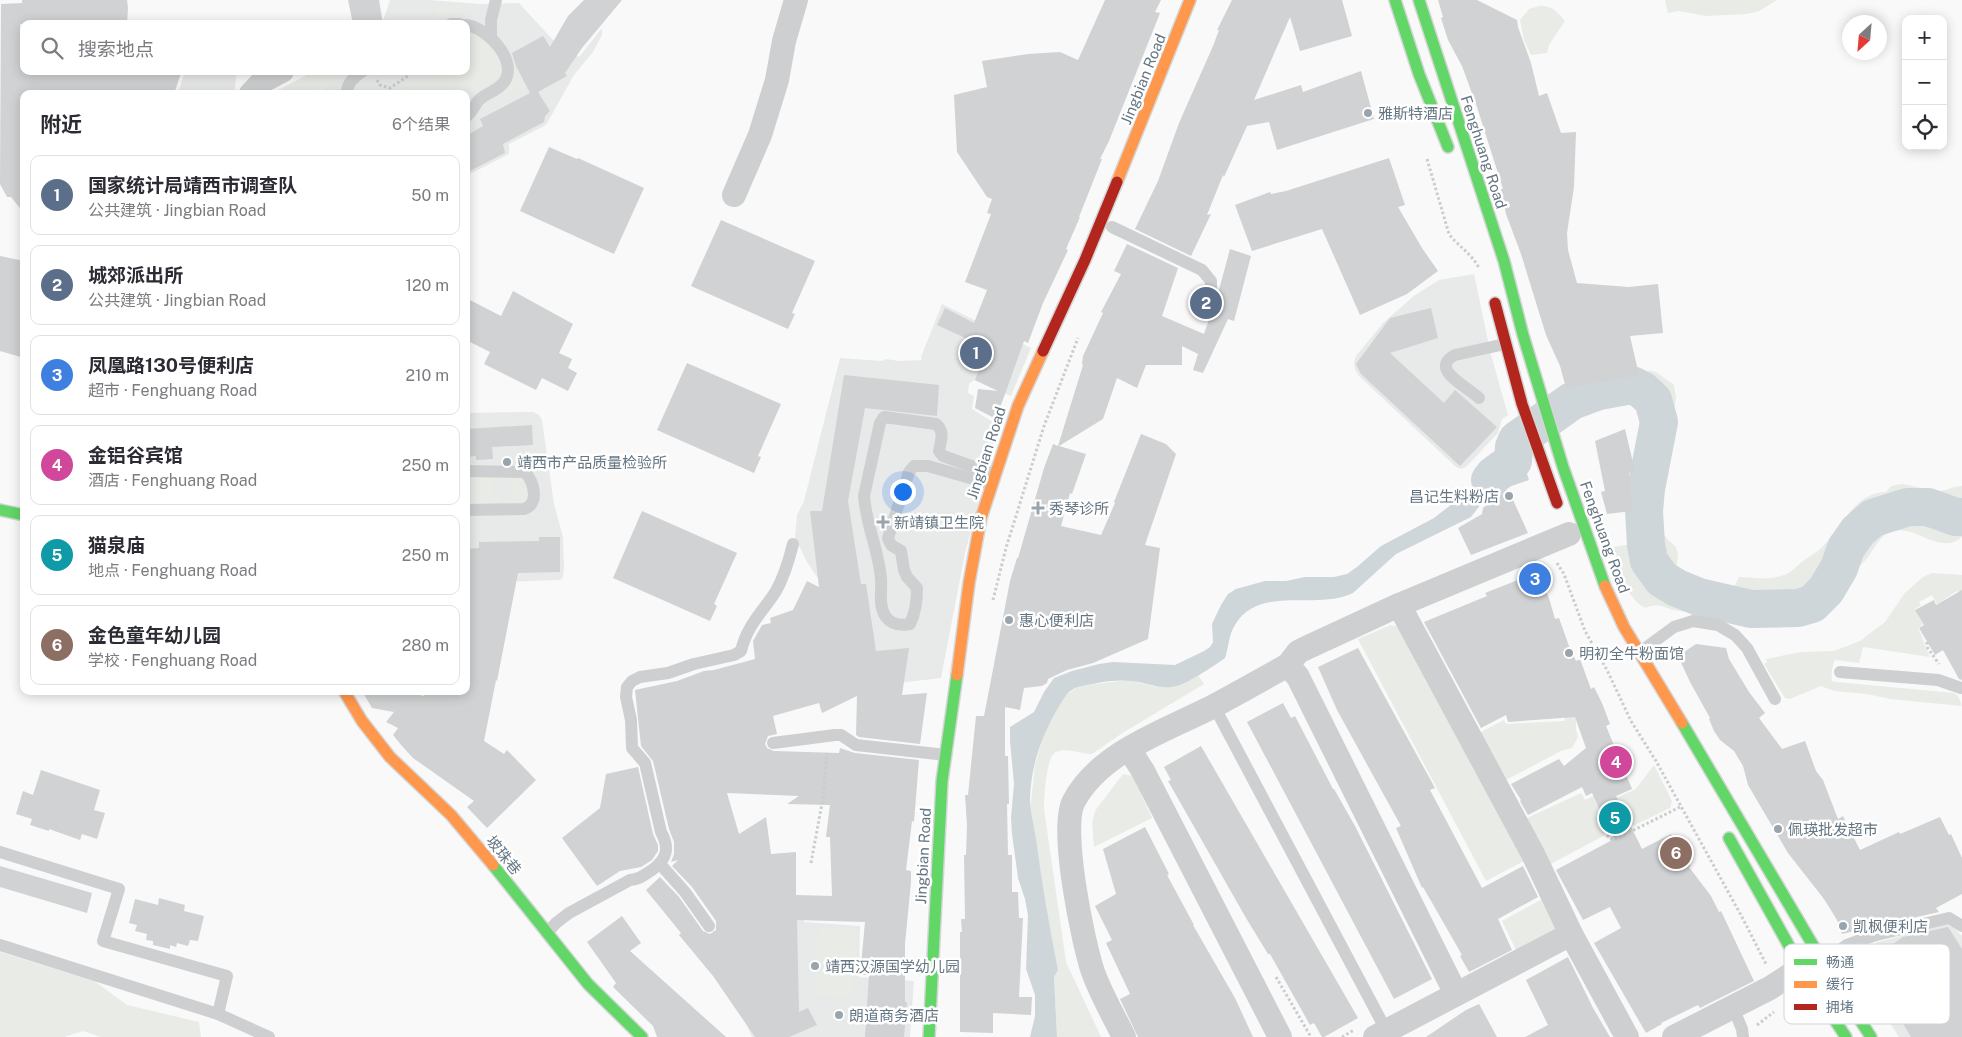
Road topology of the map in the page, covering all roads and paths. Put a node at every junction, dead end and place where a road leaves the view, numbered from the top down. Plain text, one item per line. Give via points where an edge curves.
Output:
1 (496, 0) edge
2 (796, 0) edge
3 (1190, 0) edge
4 (1395, 0) edge
5 (1418, 0) edge
6 (470, 25) edge
7 (491, 37) junction
8 (274, 75) edge
9 (358, 75) edge
10 (409, 75) edge
11 (375, 77) dead end
12 (255, 90) edge
13 (346, 90) edge
14 (470, 112) edge
15 (1425, 154) dead end
16 (1452, 162) dead end
17 (734, 195) dead end
18 (1112, 227) dead end
19 (1481, 276) dead end
20 (1492, 287) dead end
21 (1206, 304) dead end
22 (1081, 330) dead end
23 (1505, 344) junction
24 (1478, 398) dead end
25 (470, 471) edge
26 (993, 479) junction
27 (0, 510) edge
28 (470, 510) edge
29 (20, 514) edge
30 (1567, 530) joint
31 (794, 544) dead end
32 (1554, 560) dead end
33 (992, 602) dead end
34 (1399, 605) junction
35 (1640, 652) junction
36 (1288, 664) junction
37 (1840, 672) dead end
38 (1962, 689) edge
39 (348, 695) edge
40 (1775, 700) dead end
41 (1214, 706) junction
42 (835, 735) junction
43 (773, 743) dead end
44 (1129, 749) junction
45 (946, 755) junction
46 (1680, 806) junction
47 (1722, 826) dead end
48 (1607, 835) dead end
49 (0, 852) edge
50 (811, 863) dead end
51 (660, 864) junction
52 (709, 926) dead end
53 (1962, 926) edge
54 (547, 933) junction
55 (1571, 934) junction
56 (1752, 936) dead end
57 (1801, 944) edge
58 (1803, 944) edge
59 (1850, 944) edge
60 (0, 945) edge
61 (1784, 983) edge
62 (1784, 993) edge
63 (1456, 994) junction
64 (1775, 1012) dead end
65 (218, 1014) junction
66 (1840, 1024) edge
67 (1861, 1024) edge
68 (1741, 1028) edge
69 (1380, 1034) edge
70 (270, 1037) edge
71 (642, 1037) edge
72 (929, 1037) edge
73 (1124, 1037) edge
74 (1280, 1037) edge
75 (1627, 1037) edge
76 (1674, 1037) edge
77 (1698, 1037) edge
78 (1846, 1037) edge
79 (1871, 1037) edge

1 - 7 lane
2 - 17 street via 760,135
3 - 26 main road, Jingbian Road via 1088,253 1018,406
4 - 16 main road
5 - 35 main road, Fenghuang Road via 1504,261 1558,449 1606,588
6 - 7 lane via 482,29
7 - 14 lane via 504,57 508,74 501,86 478,102
8 - 12 street
9 - 13 lane
10 - 11 path via 390,88 380,85
15 - 19 path via 1449,234 1473,257
18 - 21 lane via 1202,270 1212,281
20 - 23 main road
22 - 33 path via 1044,426
23 - 24 lane via 1448,358 1445,365 1447,373
23 - 30 main road via 1538,454
25 - 28 lane via 526,472 535,497 534,503 524,509
26 - 26 lane via 943,456 939,451 941,428 936,424 884,417 880,423 864,507 879,565 884,616 891,623 910,624 917,604 918,588 907,577 901,551 891,545 888,538 909,472 914,466 928,466
26 - 45 main road, Jingbian Road via 981,518 970,576
27 - 29 main road
30 - 34 street
31 - 51 lane via 776,590 749,628 742,651 668,674 640,677 627,687 632,748 645,762 656,814 666,840 665,858
32 - 46 path via 1564,574 1585,631 1608,670 1631,721
34 - 36 street via 1304,648
34 - 55 street via 1534,856
35 - 40 lane via 1674,627 1693,621 1718,625 1735,635 1747,648
35 - 58 main road, Fenghuang Road
36 - 41 street
36 - 63 street via 1298,677
37 - 38 lane via 1938,680
39 - 54 main road, 坡珠巷 via 362,721 390,757 456,821
41 - 44 street
41 - 69 lane
42 - 43 lane
42 - 45 lane via 841,735 856,745
42 - 50 path via 826,757 823,798
44 - 73 street via 1110,760 1086,783 1072,802 1068,824 1082,933 1093,972
44 - 74 street
45 - 72 main road, Jingbian Road via 938,842
46 - 48 path via 1616,839
46 - 56 path
47 - 57 main road, Fenghuang Road
49 - 65 lane via 119,889 103,941 227,976
51 - 52 lane
51 - 54 lane via 640,879 630,880 569,913
53 - 59 lane via 1944,918
54 - 71 main road, 坡珠巷 via 588,984
55 - 63 street
55 - 75 street
60 - 65 lane
61 - 76 street
62 - 68 street
63 - 69 street
64 - 68 path via 1750,1029
65 - 70 lane
66 - 78 main road, Fenghuang Road
67 - 79 main road, Fenghuang Road
68 - 77 street

